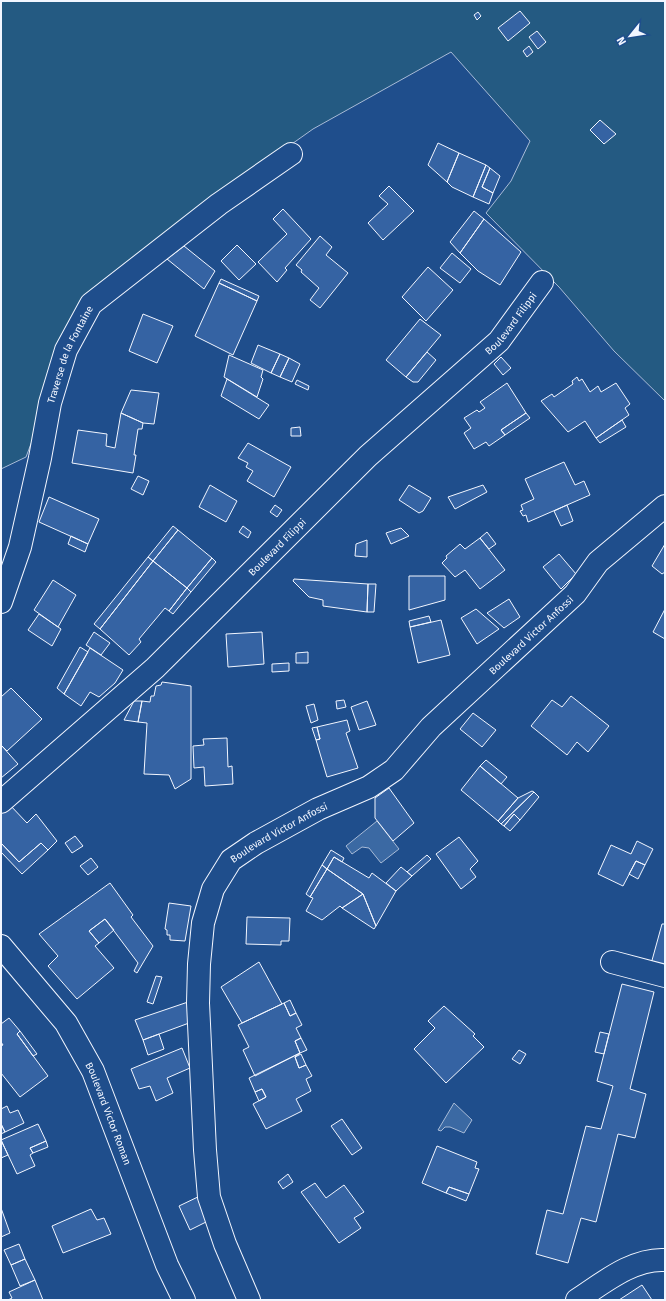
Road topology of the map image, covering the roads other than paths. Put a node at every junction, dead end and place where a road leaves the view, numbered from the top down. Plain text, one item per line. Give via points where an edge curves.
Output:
1 (291, 154) dead end
2 (542, 282) dead end
3 (665, 506) edge
4 (1, 602) edge
5 (1, 802) edge
6 (1, 946) edge
7 (612, 962) dead end
8 (665, 976) edge
9 (665, 1260) edge
10 (184, 1300) edge
11 (249, 1300) edge
12 (577, 1300) edge

1 - 4 street, Traverse de la Fontaine via 218,204 91,304 66,350 50,403 20,547
2 - 5 street, Boulevard Filippi via 500,341 368,456 155,668
3 - 11 street, Boulevard Victor Anfossi via 598,562 575,594 431,727 394,770 369,787 318,809 256,843 231,860 213,889 203,923 198,1003 209,1197 224,1244
6 - 10 street, Boulevard Victor Roman via 66,1023 93,1071 167,1265
7 - 8 street
9 - 12 street via 652,1259 618,1273

